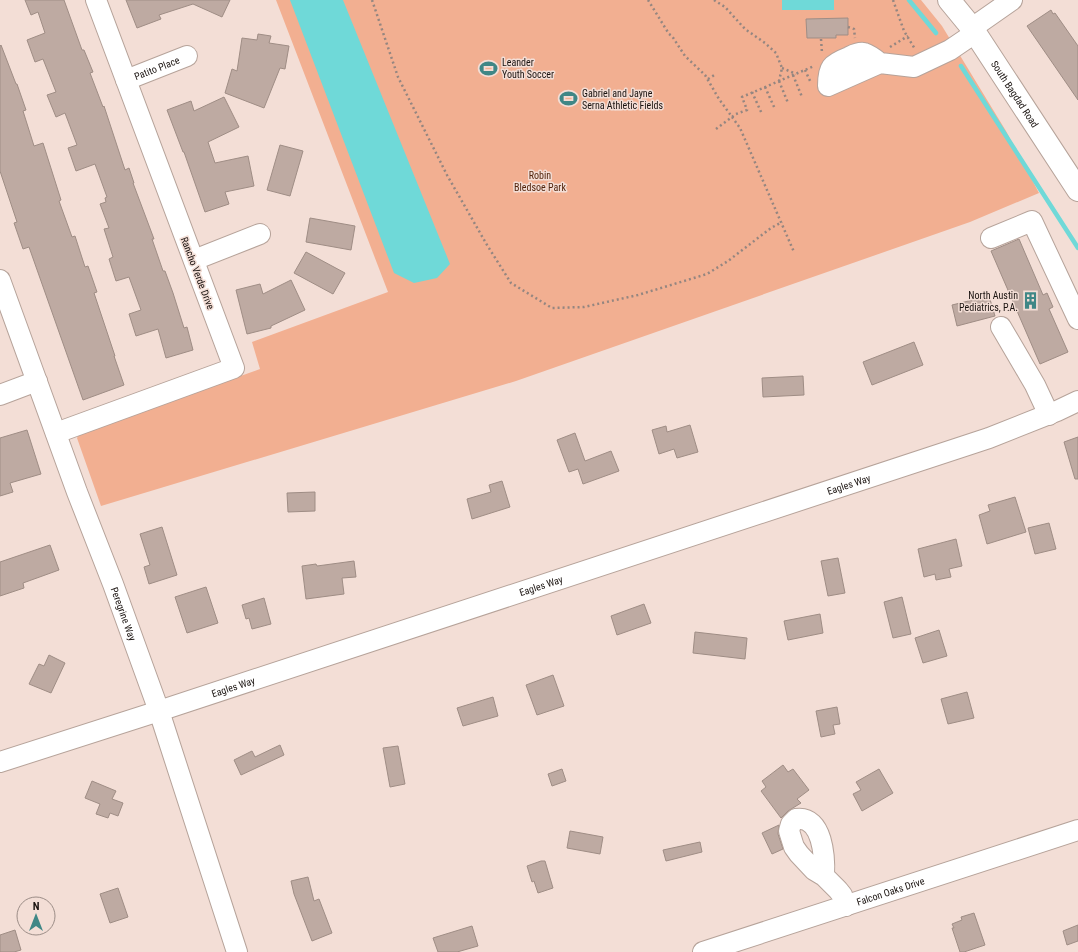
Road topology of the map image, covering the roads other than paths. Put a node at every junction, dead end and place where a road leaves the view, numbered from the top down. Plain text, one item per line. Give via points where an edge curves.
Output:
1 (96, 0) edge
2 (949, 0) edge
3 (1012, 0) edge
4 (973, 30) junction
5 (187, 56) dead end
6 (880, 63) dead end
7 (126, 80) junction
8 (1078, 190) edge
9 (260, 234) dead end
10 (990, 238) dead end
11 (194, 260) junction
12 (0, 280) edge
13 (1078, 319) edge
14 (1001, 327) dead end
15 (37, 381) junction
16 (0, 395) edge
17 (1078, 401) edge
18 (1049, 414) junction
19 (56, 433) junction
20 (159, 711) junction
21 (0, 762) edge
22 (1078, 830) edge
23 (824, 876) dead end
24 (846, 906) junction
25 (237, 952) edge
26 (703, 952) edge

1 - 7 street, Rancho Verde Drive
2 - 4 main road, South Bagdad Road
3 - 4 street
4 - 6 street via 950,50 914,67
4 - 8 main road, South Bagdad Road
5 - 7 street, Patito Place
7 - 11 street, Rancho Verde Drive
9 - 11 street
10 - 13 street via 1032,221
11 - 19 street, Rancho Verde Drive via 234,368
12 - 15 street, Peregrine Way
14 - 18 street
15 - 16 street
15 - 19 street, Peregrine Way
17 - 18 street, Eagles Way
18 - 20 street, Eagles Way via 989,438
19 - 20 street, Peregrine Way
20 - 21 street, Eagles Way
20 - 25 street, Peregrine Way
22 - 24 street, Falcon Oaks Drive
23 - 24 street via 842,895
24 - 26 street, Falcon Oaks Drive

